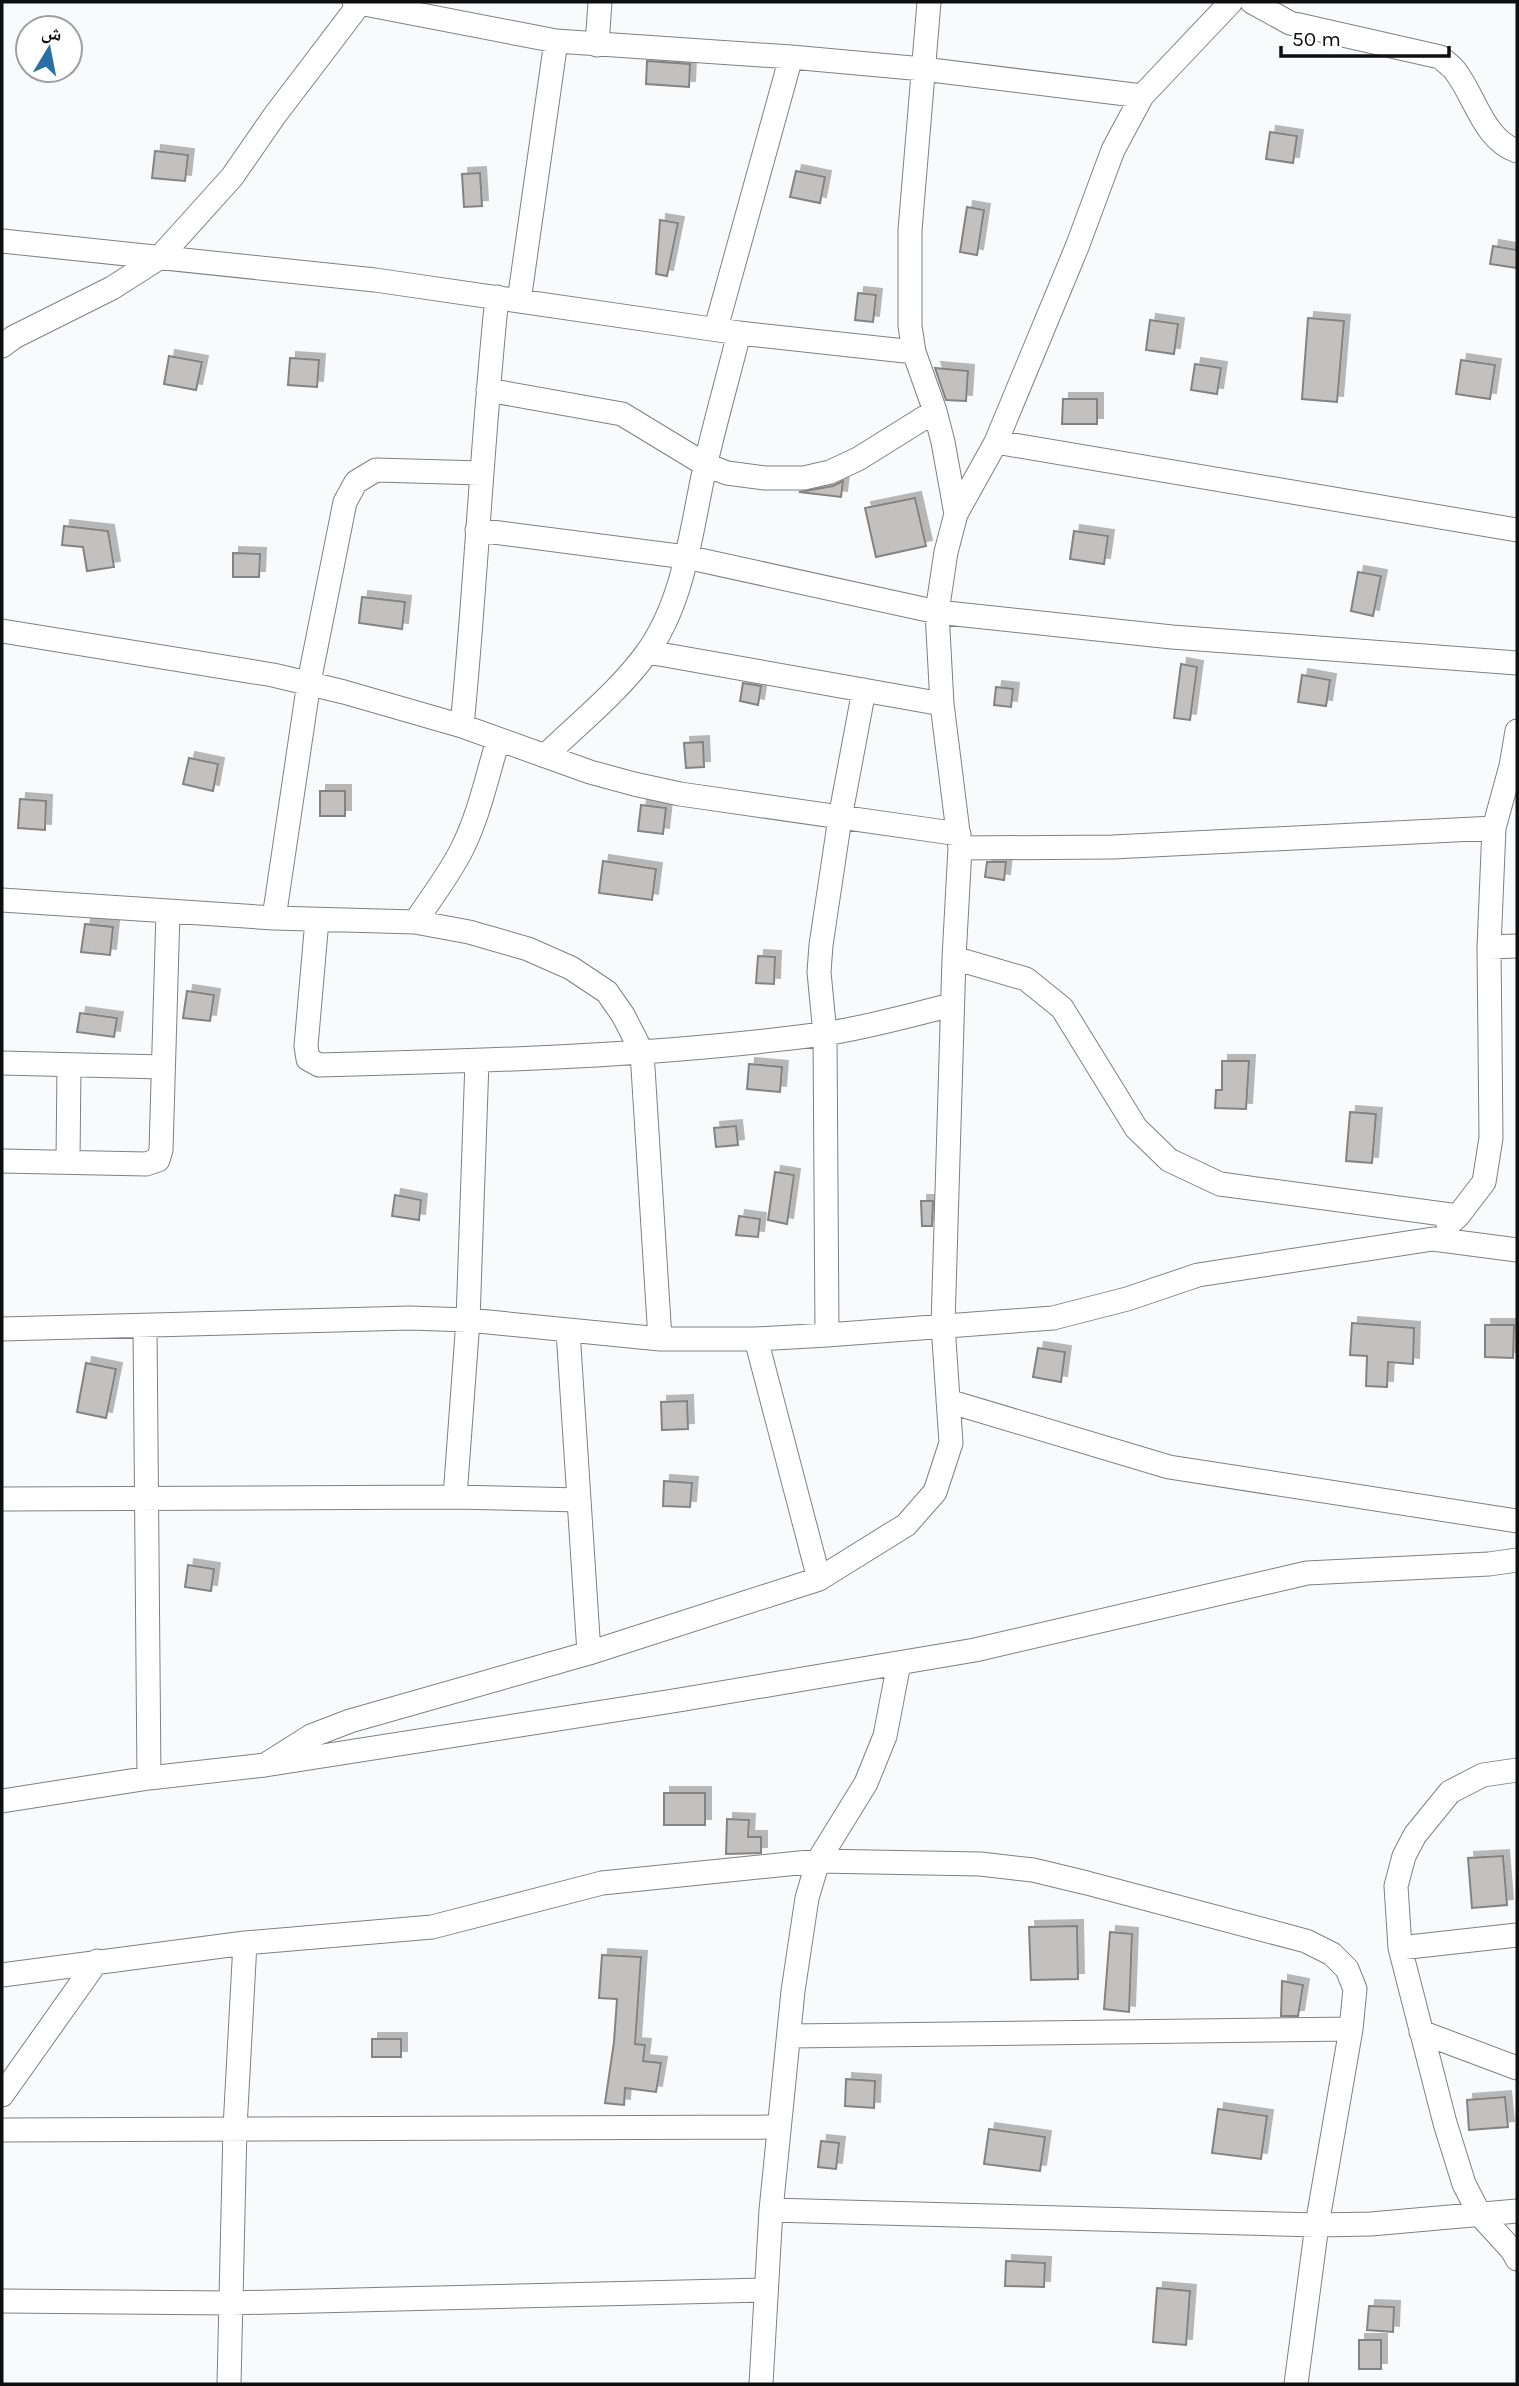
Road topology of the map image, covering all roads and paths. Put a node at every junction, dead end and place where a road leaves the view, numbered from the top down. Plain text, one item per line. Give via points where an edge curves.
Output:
1 (358, 2) edge
2 (600, 2) edge
3 (929, 2) edge
4 (1231, 2) edge
5 (1252, 2) edge
6 (556, 41) junction
7 (597, 45) junction
8 (791, 57) junction
9 (923, 69) junction
10 (1142, 96) junction
11 (1517, 151) edge
12 (2, 240) edge
13 (159, 258) junction
14 (508, 299) junction
15 (716, 328) junction
16 (739, 333) junction
17 (2, 346) edge
18 (914, 352) junction
19 (488, 390) junction
20 (935, 411) junction
21 (996, 442) junction
22 (706, 465) junction
23 (481, 473) junction
24 (956, 514) junction
25 (477, 530) junction
26 (1517, 530) edge
27 (686, 557) junction
28 (937, 612) junction
29 (2, 631) edge
30 (648, 652) junction
31 (1517, 663) edge
32 (309, 682) junction
33 (864, 690) junction
34 (942, 704) junction
35 (462, 726) junction
36 (1517, 731) edge
37 (498, 740) junction
38 (545, 756) junction
39 (840, 818) junction
40 (1494, 828) junction
41 (959, 841) junction
42 (2, 900) edge
43 (168, 912) junction
44 (274, 918) junction
45 (317, 920) junction
46 (415, 922) junction
47 (1517, 946) edge
48 (1489, 947) junction
49 (954, 958) junction
50 (952, 1005) junction
51 (825, 1034) junction
52 (642, 1052) junction
53 (477, 1061) junction
54 (2, 1063) edge
55 (69, 1065) junction
56 (163, 1067) junction
57 (2, 1161) edge
58 (68, 1161) junction
59 (1458, 1216) junction
60 (1433, 1238) junction
61 (1517, 1250) edge
62 (468, 1320) junction
63 (943, 1325) junction
64 (145, 1326) junction
65 (2, 1329) edge
66 (568, 1331) junction
67 (827, 1335) junction
68 (660, 1339) junction
69 (756, 1339) junction
70 (948, 1401) junction
71 (455, 1497) junction
72 (2, 1499) edge
73 (147, 1499) junction
74 (579, 1500) junction
75 (1517, 1521) edge
76 (1517, 1560) edge
77 (820, 1579) junction
78 (589, 1653) junction
79 (899, 1662) junction
80 (265, 1765) junction
81 (1517, 1770) edge
82 (149, 1778) junction
83 (2, 1801) edge
84 (818, 1861) junction
85 (1517, 1935) edge
86 (245, 1942) junction
87 (1400, 1948) junction
88 (97, 1961) junction
89 (2, 1975) edge
90 (1351, 2029) junction
91 (1421, 2032) junction
92 (789, 2036) junction
93 (1517, 2068) edge
94 (2, 2095) edge
95 (779, 2127) junction
96 (235, 2128) junction
97 (2, 2130) edge
98 (771, 2210) junction
99 (1517, 2211) edge
100 (1480, 2215) junction
101 (1317, 2225) junction
102 (1517, 2259) edge
103 (766, 2290) junction
104 (2, 2301) edge
105 (230, 2303) junction
106 (229, 2384) edge
107 (761, 2384) edge
108 (1296, 2384) edge

1 - 6 street
1 - 13 street via 232,177
2 - 7 street
3 - 9 street
4 - 10 street
5 - 11 street via 1290,23 1440,57 1455,70 1487,127
6 - 7 street
6 - 14 street
7 - 8 street
8 - 9 street
8 - 15 street
9 - 10 street
9 - 18 street via 910,230
10 - 21 street via 1113,150
12 - 13 street
13 - 14 street via 309,272
13 - 17 street via 113,288
14 - 15 street
14 - 19 street
15 - 16 street
16 - 18 street
16 - 22 street
18 - 20 street
19 - 22 street via 622,414
19 - 23 street
20 - 22 street via 830,472 804,478 765,478
20 - 24 street
21 - 24 street
21 - 26 street
22 - 27 street
23 - 25 street
23 - 32 street via 376,470 356,482 345,502
24 - 28 street
25 - 27 street
25 - 35 street
27 - 28 street
27 - 30 street via 672,606
28 - 31 street via 1172,637
28 - 34 street
29 - 32 street
30 - 33 street
30 - 38 street
32 - 35 street
32 - 44 street
33 - 34 street
33 - 39 street
34 - 41 street
35 - 37 street
36 - 40 street
37 - 38 street
37 - 46 street via 463,847
38 - 39 street via 680,794
39 - 41 street
39 - 51 street via 821,945
40 - 41 street via 1113,847
40 - 48 street
41 - 49 street
42 - 43 street
43 - 44 street
43 - 56 street
44 - 45 street
45 - 46 street
45 - 53 street via 308,1059 320,1065
46 - 52 street via 528,949 571,968 607,992
47 - 48 street
48 - 59 street via 1490,1138 1484,1182
49 - 50 street
49 - 59 street via 1026,979 1062,1008 1136,1128 1169,1160 1220,1184
50 - 51 street
50 - 63 street
51 - 52 street
51 - 67 street
52 - 53 street
52 - 68 street
53 - 62 street
54 - 55 street
55 - 56 street
55 - 58 street
56 - 58 street via 158,1160 146,1164
57 - 58 street
59 - 60 street
60 - 61 street
60 - 63 street via 1198,1275 1053,1318
62 - 64 street
62 - 66 street
62 - 71 street
63 - 67 street
63 - 70 street
64 - 65 street
64 - 73 street
66 - 68 street
66 - 74 street
67 - 69 street
68 - 69 street
69 - 77 street
70 - 75 street via 1169,1467
70 - 77 street via 951,1443 935,1492 906,1525
71 - 73 street
71 - 74 street
72 - 73 street
73 - 82 street
74 - 78 street
76 - 79 street via 1307,1573 975,1650
77 - 78 street
78 - 80 street via 350,1721 311,1737
79 - 80 street
79 - 84 street via 885,1736 866,1783
80 - 82 street
81 - 87 street via 1483,1775 1450,1792 1415,1835 1396,1886
82 - 83 street
84 - 86 street via 602,1883 432,1927
84 - 90 street via 980,1864 1033,1870 1306,1941 1332,1954 1347,1969 1355,1989
84 - 92 street via 807,1898
85 - 87 street
86 - 88 street
86 - 96 street
87 - 91 street
88 - 89 street
88 - 94 street
90 - 92 street
90 - 101 street
91 - 93 street
91 - 100 street via 1464,2183
92 - 95 street
95 - 96 street
95 - 98 street
96 - 97 street
96 - 105 street
98 - 101 street
98 - 103 street
99 - 100 street
100 - 101 street
100 - 102 street
101 - 108 street
103 - 105 street
103 - 107 street
104 - 105 street
105 - 106 street

